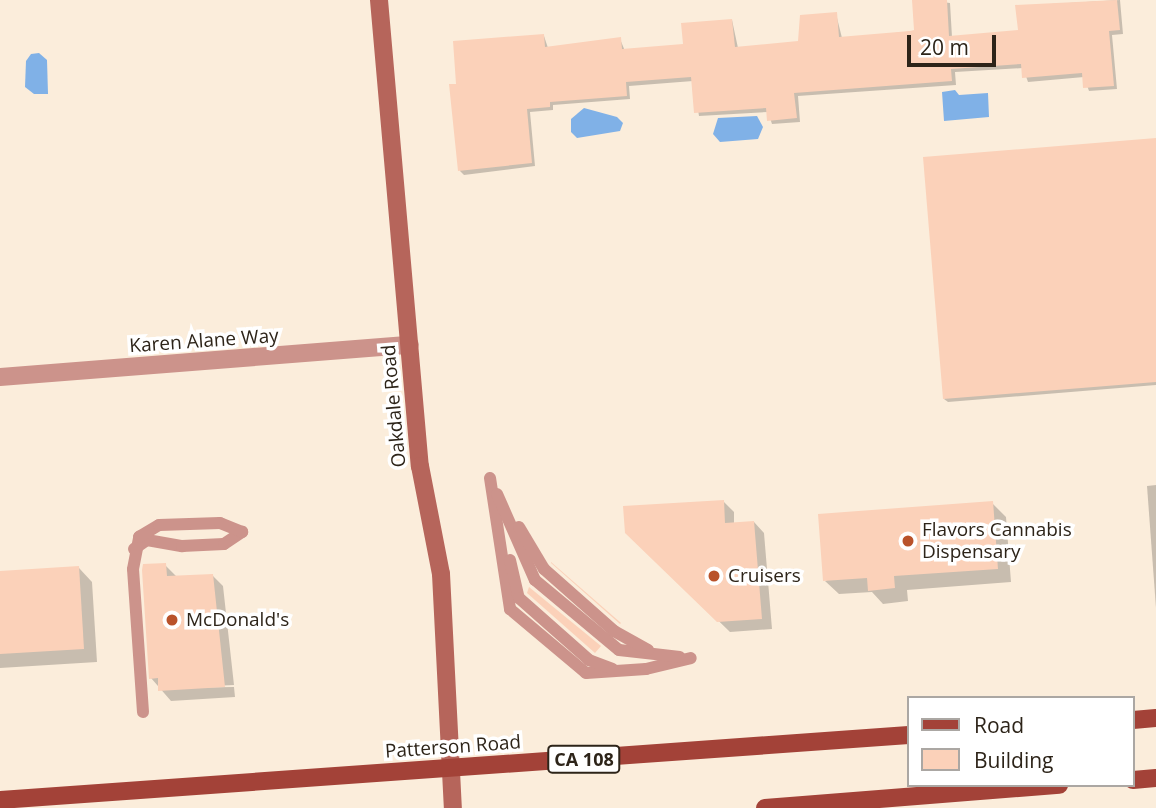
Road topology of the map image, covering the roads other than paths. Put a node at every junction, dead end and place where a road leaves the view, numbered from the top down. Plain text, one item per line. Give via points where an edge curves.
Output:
1 (379, 0) edge
2 (410, 345) junction
3 (0, 377) edge
4 (134, 549) junction
5 (616, 671) joint
6 (143, 712) dead end
7 (1156, 718) edge
8 (1135, 720) edge
9 (908, 734) edge
10 (451, 769) junction
11 (1156, 778) edge
12 (1135, 779) edge
13 (1033, 787) edge
14 (0, 800) edge
15 (453, 808) edge
16 (765, 808) edge

1 - 2 street, Oakdale Road
2 - 3 street, Karen Alane Way
2 - 10 street, Oakdale Road via 420,466 441,574
4 - 4 lane via 146,530 159,525 220,523 242,532 224,544 182,546 147,540
4 - 6 lane
5 - 5 lane via 586,673 510,609 490,478 535,580 619,650 691,658
7 - 8 main road
9 - 10 main road, Patterson Road / CA 108
10 - 14 main road, Patterson Road / CA 108
10 - 15 street, Oakdale Road
11 - 12 main road
13 - 16 main road

